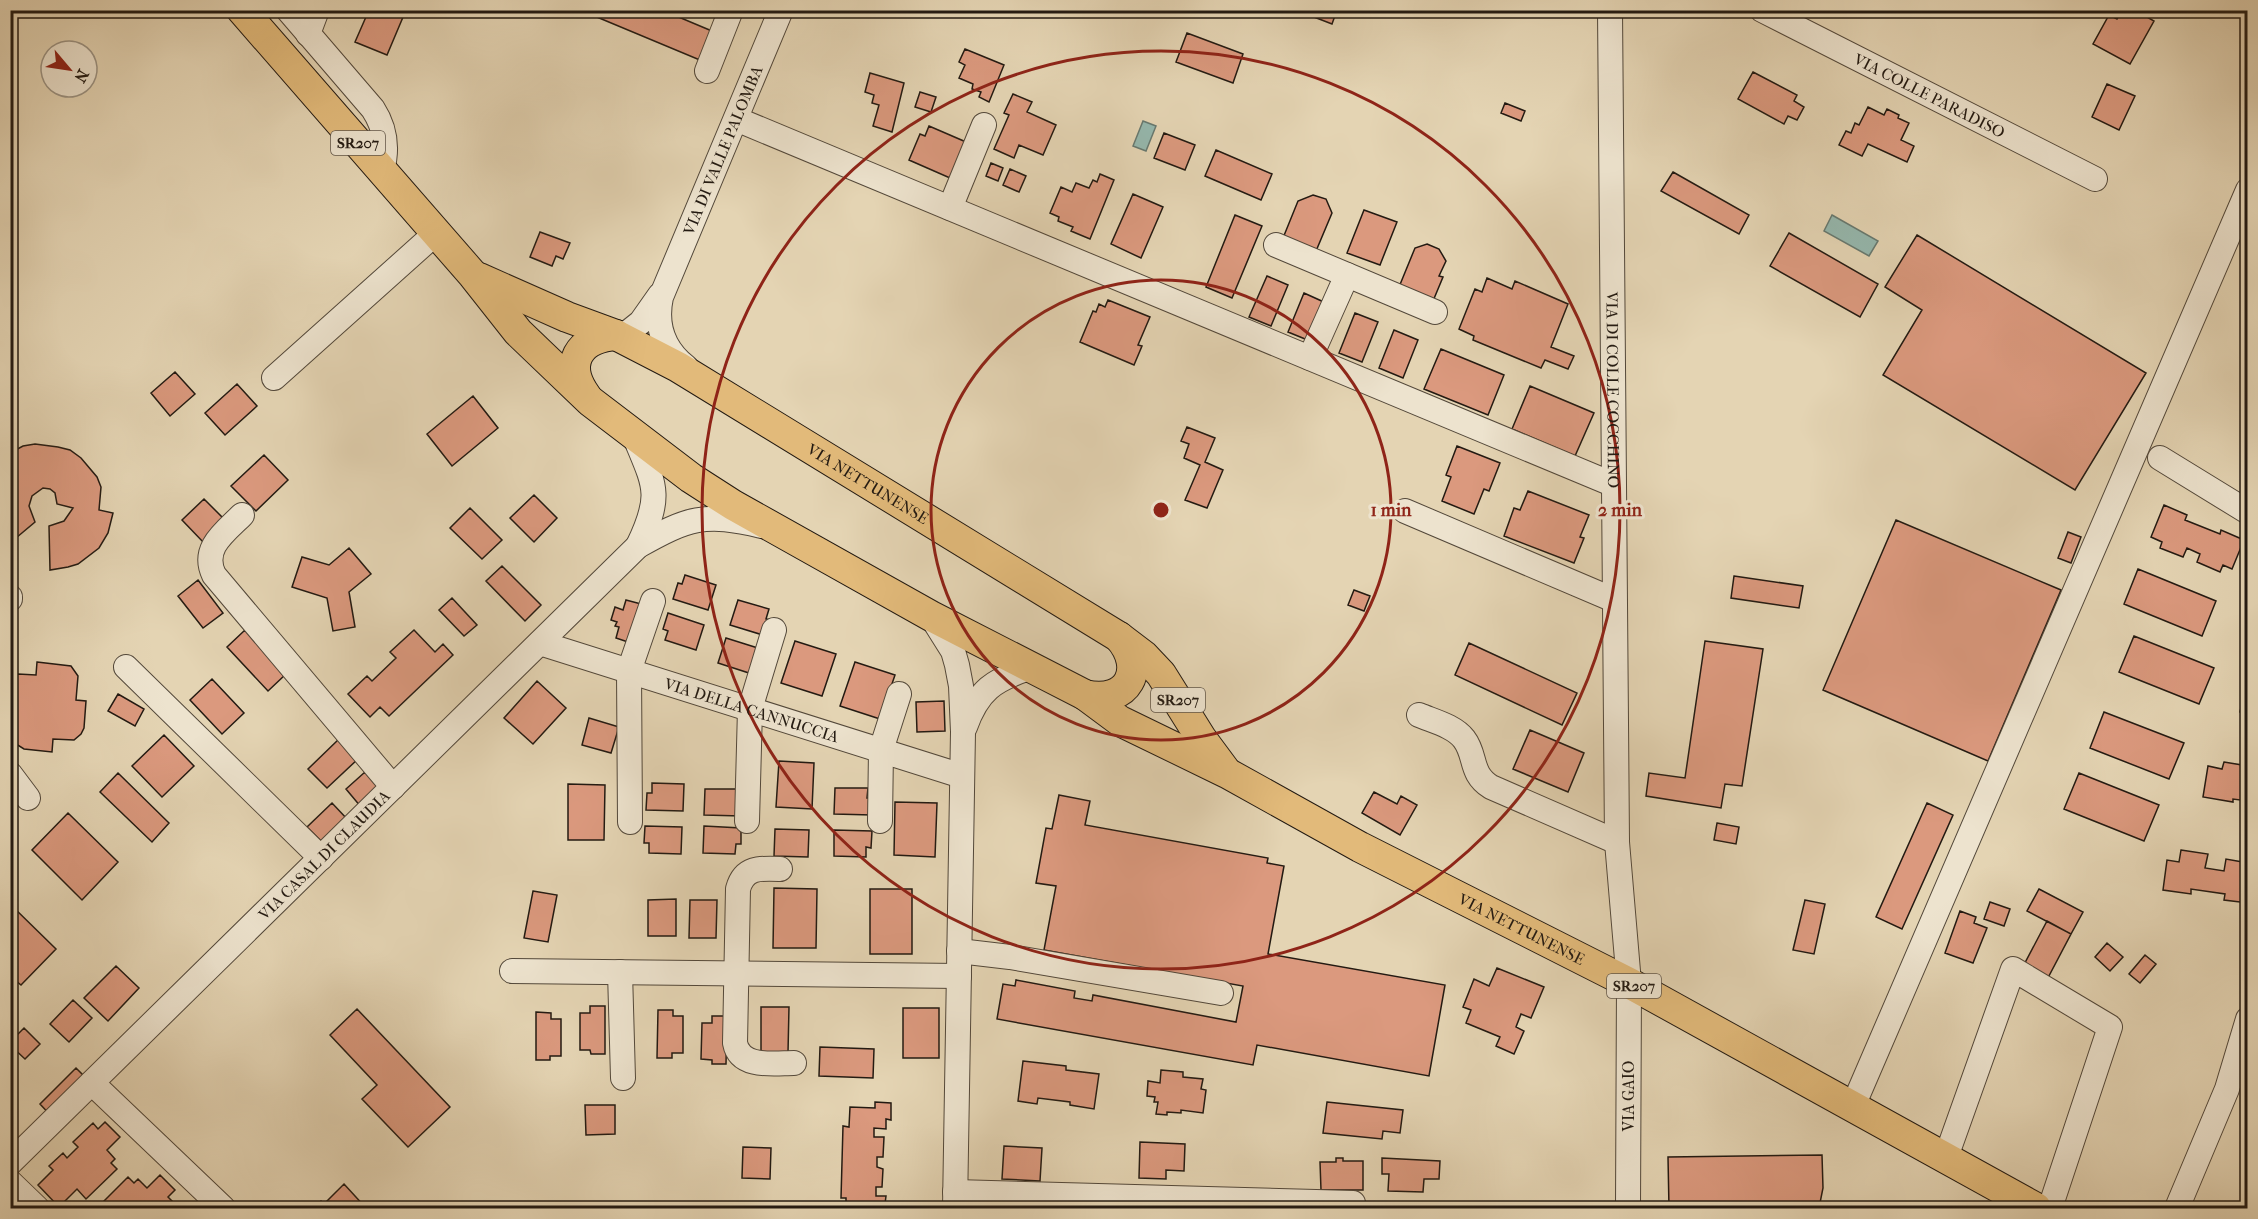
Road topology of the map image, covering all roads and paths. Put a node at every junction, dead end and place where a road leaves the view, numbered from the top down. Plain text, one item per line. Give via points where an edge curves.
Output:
1 (242, 10) edge
2 (288, 10) edge
3 (318, 10) edge
4 (731, 10) edge
5 (781, 10) edge
6 (1610, 10) edge
7 (1762, 10) edge
8 (308, 34) junction
9 (707, 71) dead end
10 (736, 118) junction
11 (984, 125) dead end
12 (382, 170) junction
13 (2095, 179) dead end
14 (2247, 190) edge
15 (950, 208) junction
16 (436, 232) junction
17 (1276, 246) dead end
18 (473, 275) junction
19 (1347, 275) junction
20 (664, 288) junction
21 (1435, 312) dead end
22 (618, 337) junction
23 (1310, 358) junction
24 (274, 378) dead end
25 (716, 389) junction
26 (590, 401) junction
27 (634, 435) junction
28 (2160, 458) dead end
29 (1612, 484) junction
30 (1406, 511) dead end
31 (2247, 512) edge
32 (242, 515) dead end
33 (773, 529) junction
34 (638, 546) junction
35 (1614, 600) junction
36 (653, 601) dead end
37 (931, 616) junction
38 (774, 630) dead end
39 (1119, 637) junction
40 (540, 643) junction
41 (126, 667) dead end
42 (1029, 668) junction
43 (629, 671) junction
44 (899, 694) dead end
45 (1085, 696) junction
46 (750, 709) junction
47 (1419, 715) dead end
48 (963, 732) junction
49 (881, 750) junction
50 (1227, 773) junction
51 (10, 774) edge
52 (962, 776) junction
53 (393, 787) junction
54 (28, 798) dead end
55 (747, 821) dead end
56 (880, 821) dead end
57 (630, 822) dead end
58 (1617, 842) junction
59 (321, 858) junction
60 (780, 869) dead end
61 (959, 951) junction
62 (512, 971) dead end
63 (620, 972) junction
64 (736, 973) junction
65 (959, 976) junction
66 (1629, 983) junction
67 (1221, 993) dead end
68 (2247, 1019) edge
69 (794, 1063) dead end
70 (623, 1078) dead end
71 (92, 1083) junction
72 (1853, 1106) junction
73 (1946, 1157) junction
74 (10, 1163) edge
75 (10, 1182) edge
76 (955, 1200) edge
77 (1353, 1203) dead end
78 (37, 1209) edge
79 (222, 1209) edge
80 (1628, 1209) edge
81 (2036, 1209) edge
82 (2050, 1209) edge
83 (2176, 1209) edge

1 - 12 main road, VIA NETTUNENSE / SR207
2 - 8 street
3 - 8 street
4 - 9 street
5 - 10 street, VIA DI VALLE PALOMBA
6 - 29 street, VIA DI COLLE COCCHINO
7 - 13 street, VIA COLLE PARADISO
8 - 12 street via 380,119 386,149
10 - 15 street
10 - 20 street, VIA DI VALLE PALOMBA
11 - 15 street
12 - 16 main road, VIA NETTUNENSE / SR207
14 - 72 street
15 - 23 street
16 - 18 main road, VIA NETTUNENSE / SR207
16 - 24 street
17 - 19 street
18 - 22 main road, VIA NETTUNENSE / SR207
18 - 26 main road, VIA NETTUNENSE / SR207 via 518,332
19 - 21 street
19 - 23 street
20 - 22 street, VIA DI VALLE PALOMBA via 645,317
20 - 25 street, VIA DI VALLE PALOMBA via 658,315 666,346 681,363
22 - 25 main road, VIA NETTUNENSE
22 - 26 main road, VIA NETTUNENSE via 593,339 578,354 577,381
23 - 29 street
25 - 39 main road, VIA NETTUNENSE
26 - 27 main road, VIA NETTUNENSE
27 - 33 main road, VIA NETTUNENSE via 709,490
27 - 34 street, VIA CASAL DI CLAUDIA via 654,492 652,513
28 - 31 street
29 - 35 street, VIA DI COLLE COCCHINO
30 - 35 street
32 - 53 street via 211,549 209,563 214,575
33 - 34 street, VIA CASAL DI CLAUDIA via 738,521 695,519
33 - 37 main road, VIA NETTUNENSE
34 - 40 street, VIA CASAL DI CLAUDIA
35 - 58 street, VIA DI COLLE COCCHINO
36 - 43 street
37 - 42 main road, VIA NETTUNENSE
37 - 48 street via 957,665
38 - 46 street
39 - 45 main road, VIA NETTUNENSE / SR207 via 1131,662 1125,687 1111,697
39 - 50 main road, VIA NETTUNENSE / SR207 via 1161,674
40 - 43 street, VIA DELLA CANNUCCIA
40 - 53 street, VIA CASAL DI CLAUDIA
41 - 59 street
42 - 45 main road, VIA NETTUNENSE
42 - 48 street via 1000,679 983,692
43 - 46 street, VIA DELLA CANNUCCIA
43 - 57 street
44 - 49 street
45 - 50 main road, VIA NETTUNENSE / SR207 via 1120,721
46 - 49 street, VIA DELLA CANNUCCIA
46 - 55 street
47 - 58 street via 1462,736 1475,770 1491,787
48 - 52 street
49 - 52 street, VIA DELLA CANNUCCIA
49 - 56 street
50 - 66 main road, VIA NETTUNENSE / SR207 via 1360,847
51 - 54 street
52 - 61 street
53 - 59 street, VIA CASAL DI CLAUDIA
58 - 66 street, VIA DI COLLE COCCHINO
59 - 71 street, VIA CASAL DI CLAUDIA
60 - 64 street via 752,870 739,884
61 - 65 street
61 - 67 street
62 - 63 street
63 - 64 street
63 - 70 street
64 - 65 street
64 - 69 street via 738,1052 746,1060
65 - 76 street
66 - 72 main road, VIA NETTUNENSE / SR207
66 - 80 street, VIA GAIO
68 - 83 street via 2227,1089
71 - 74 street, VIA CASAL DI CLAUDIA
71 - 79 street
72 - 73 main road, VIA NETTUNENSE / SR207
73 - 81 main road, VIA NETTUNENSE / SR207
73 - 82 street via 2013,969 2110,1027
75 - 78 street
76 - 77 street

